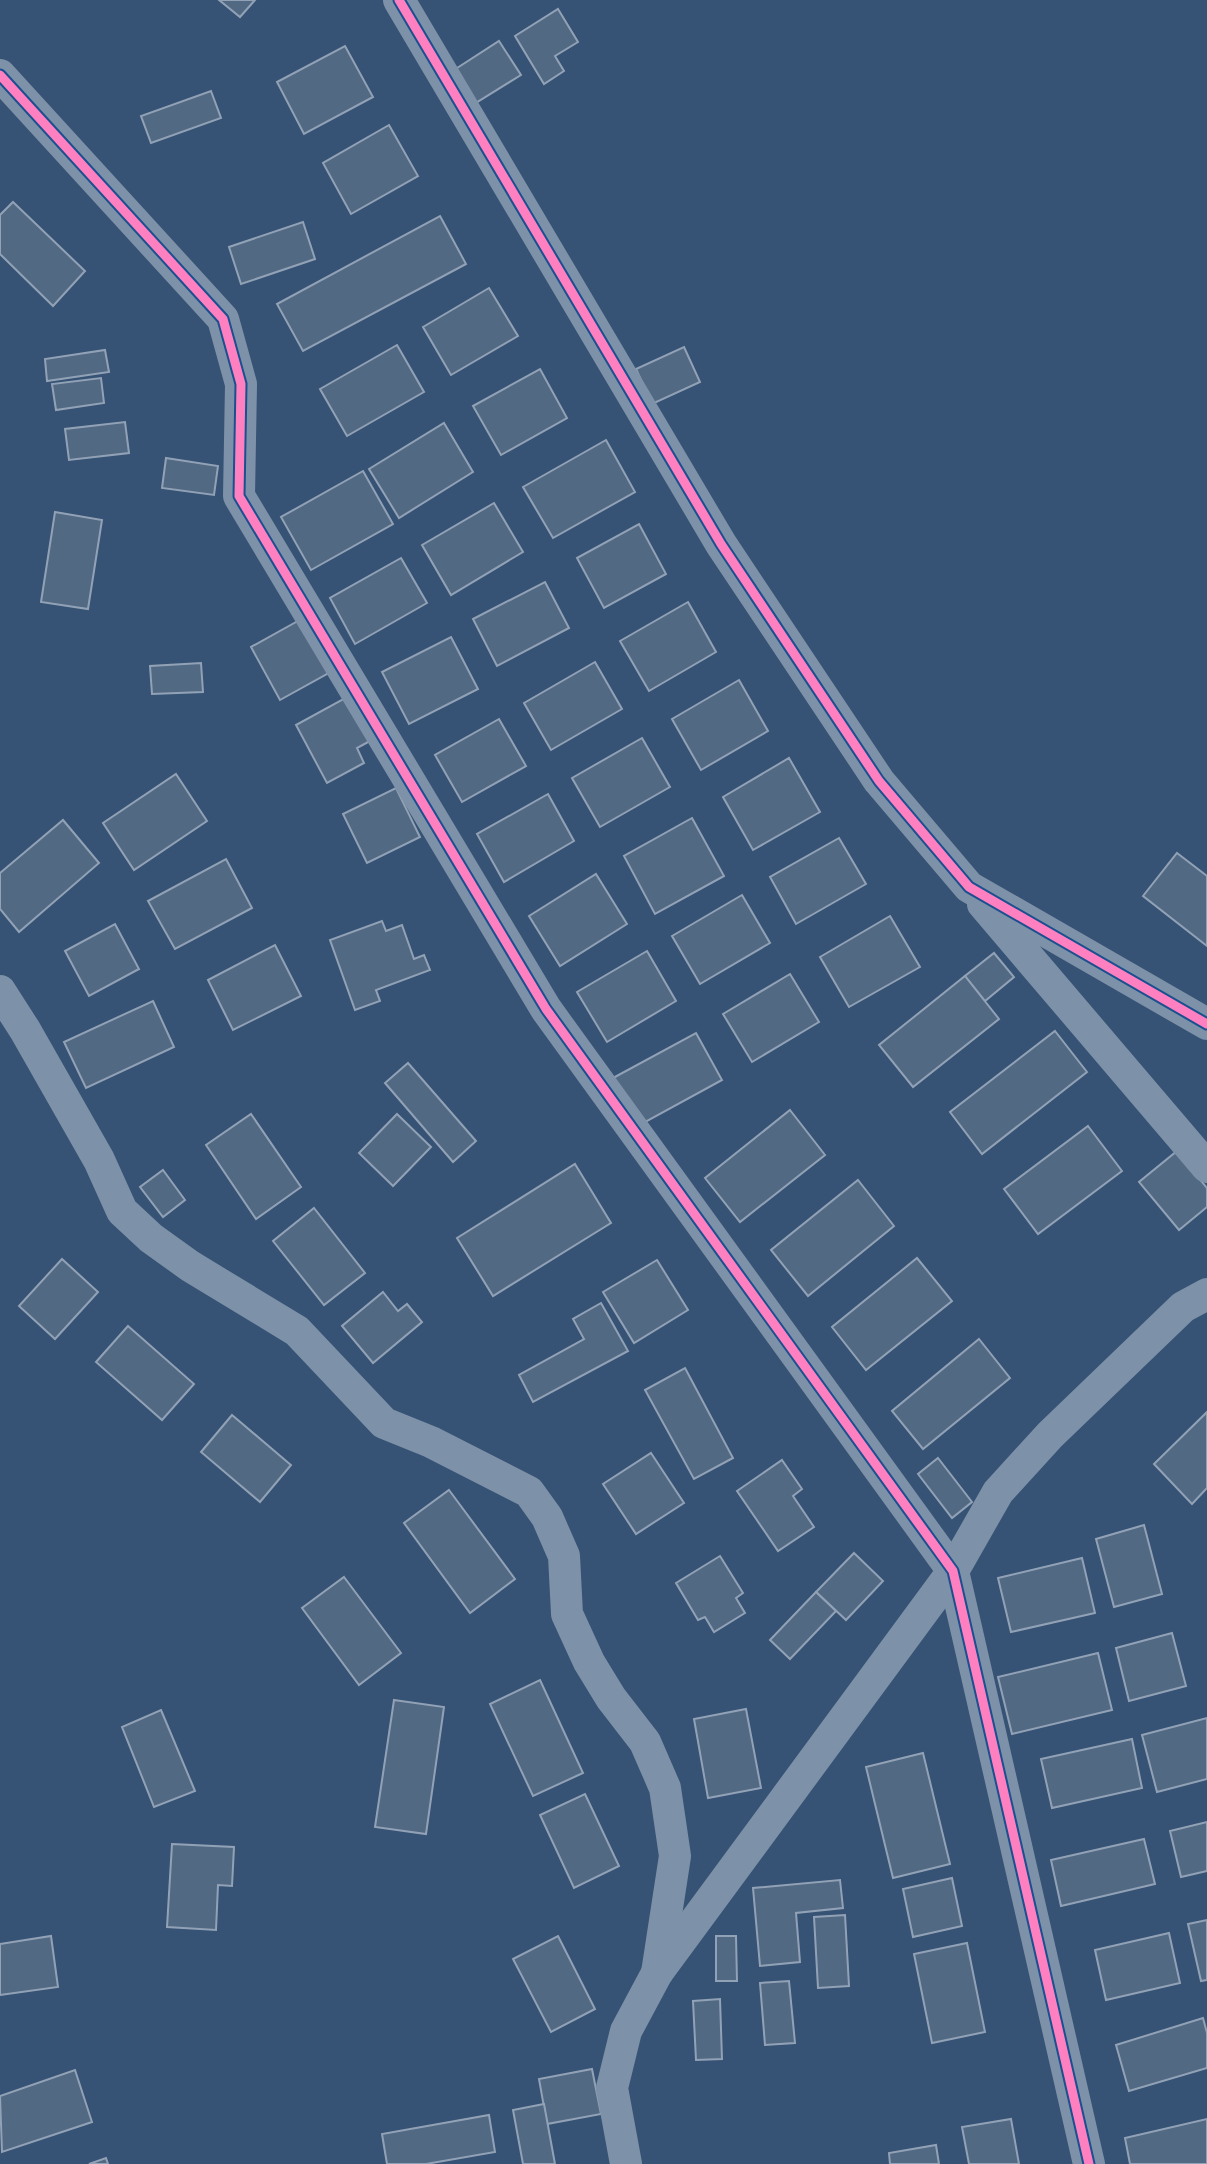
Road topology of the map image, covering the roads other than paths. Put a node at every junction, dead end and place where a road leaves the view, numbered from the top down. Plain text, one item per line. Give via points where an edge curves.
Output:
1 (399, 0) edge
2 (0, 75) edge
3 (969, 887) junction
4 (0, 991) edge
5 (1207, 1024) edge
6 (1207, 1167) edge
7 (1207, 1294) edge
8 (953, 1572) junction
9 (657, 1973) junction
10 (626, 2164) edge
11 (1089, 2164) edge

1 - 3 street via 721,544 878,781
2 - 8 street via 223,319 240,384 239,496 546,1009
3 - 5 street
3 - 6 street
4 - 9 street via 99,1160 122,1211 190,1266 297,1331 384,1423 529,1492 547,1517 564,1556 567,1614 611,1699 645,1742 664,1788 675,1856
7 - 8 street via 1183,1307 1050,1435 998,1492
8 - 9 street
8 - 11 street
9 - 10 street via 626,2031 612,2088

